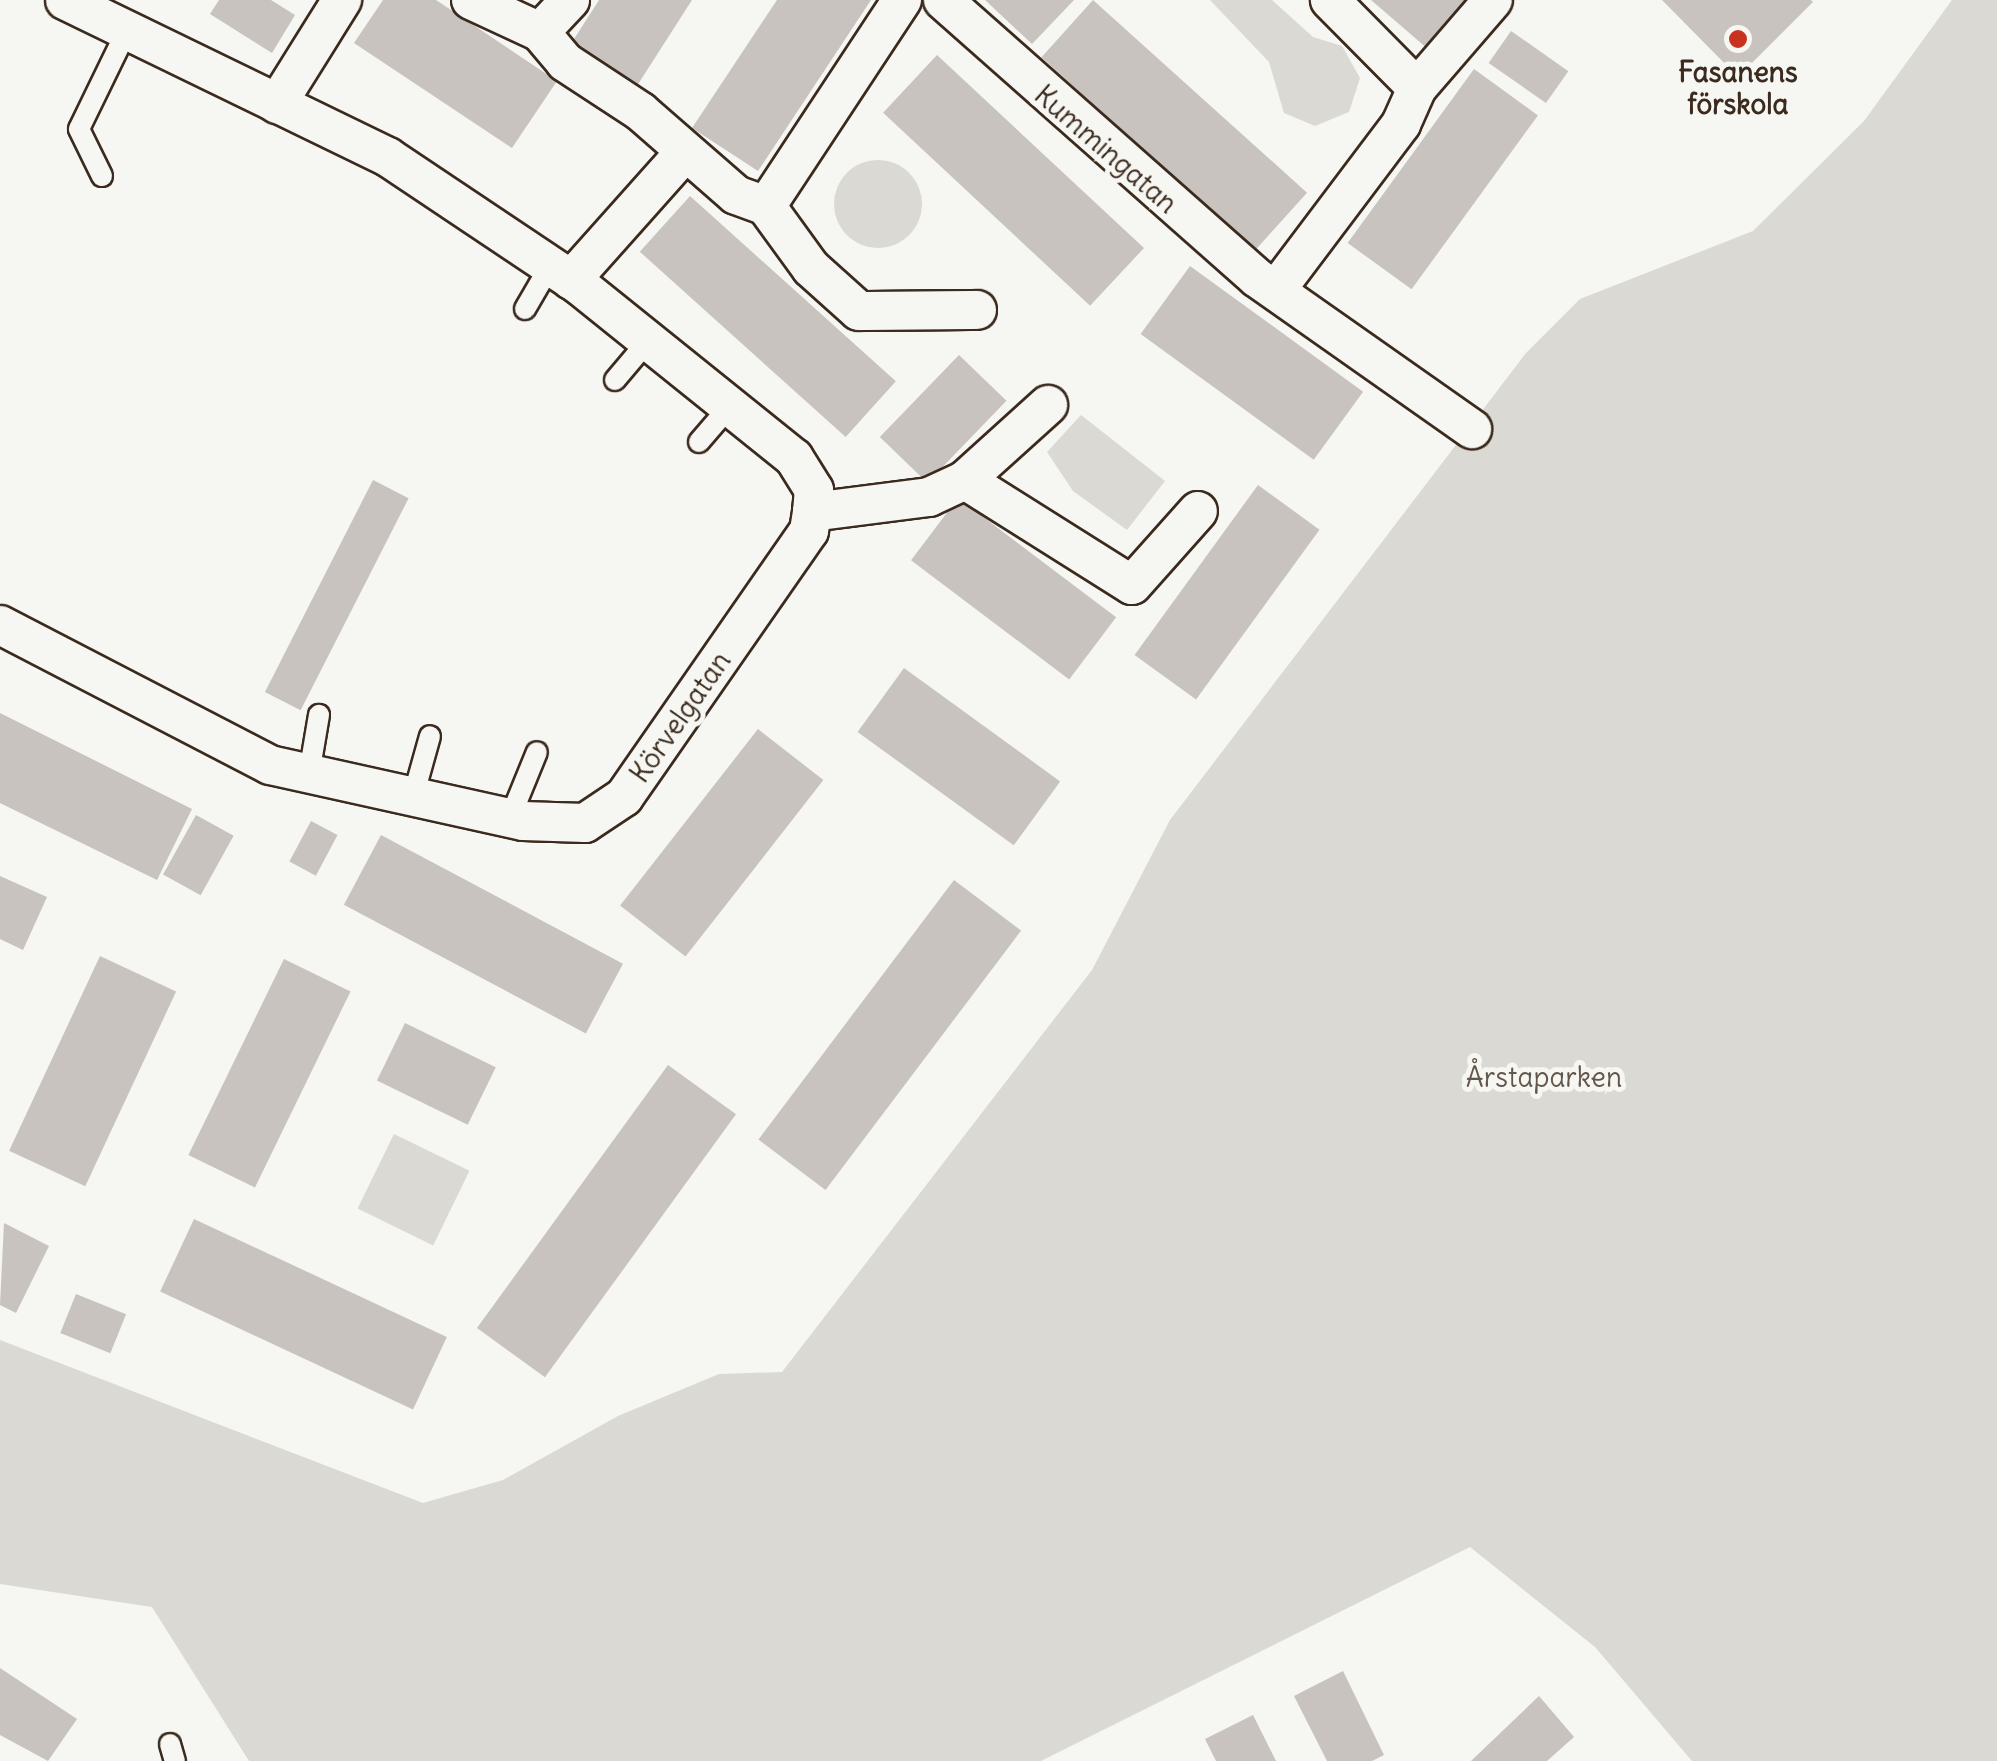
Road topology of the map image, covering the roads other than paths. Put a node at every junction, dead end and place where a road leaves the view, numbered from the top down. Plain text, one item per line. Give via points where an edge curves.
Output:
1 (65, 0) edge
2 (342, 0) edge
3 (472, 0) edge
4 (570, 0) edge
5 (902, 0) edge
6 (944, 0) edge
7 (1330, 0) edge
8 (1493, 0) edge
9 (127, 30) junction
10 (540, 32) junction
11 (1417, 88) junction
12 (277, 104) junction
13 (684, 152) junction
14 (102, 176) dead end
15 (766, 206) junction
16 (560, 273) junction
17 (1276, 290) junction
18 (525, 309) dead end
19 (977, 310) dead end
20 (648, 341) junction
21 (615, 380) dead end
22 (730, 406) junction
23 (1048, 406) dead end
24 (1472, 429) dead end
25 (700, 442) dead end
26 (966, 480) junction
27 (1198, 511) dead end
28 (812, 512) junction
29 (0, 625) edge
30 (319, 716) dead end
31 (430, 736) dead end
32 (537, 752) dead end
33 (309, 774) junction
34 (413, 797) junction
35 (510, 818) junction

1 - 9 street
2 - 12 street
3 - 10 street
4 - 10 street
5 - 15 street
6 - 17 street, Kummingatan via 1036,90
7 - 11 street
8 - 11 street
9 - 12 street
9 - 14 lane via 78,129
10 - 13 street via 565,62
11 - 17 street via 1401,124
12 - 16 street via 388,158
13 - 15 street via 736,195
13 - 16 street
15 - 19 street via 811,268 859,311
16 - 18 lane
16 - 20 street
17 - 24 street, Kummingatan
20 - 21 lane
20 - 22 street
22 - 25 lane
22 - 28 street via 794,458 814,490
23 - 26 street
26 - 27 street via 1132,585
26 - 28 street via 929,497
28 - 35 street, Körvelgatan via 809,531 624,797 585,823
29 - 33 street, Körvelgatan via 270,765
30 - 33 lane
31 - 34 lane
32 - 35 lane
33 - 34 street, Körvelgatan
34 - 35 street, Körvelgatan

